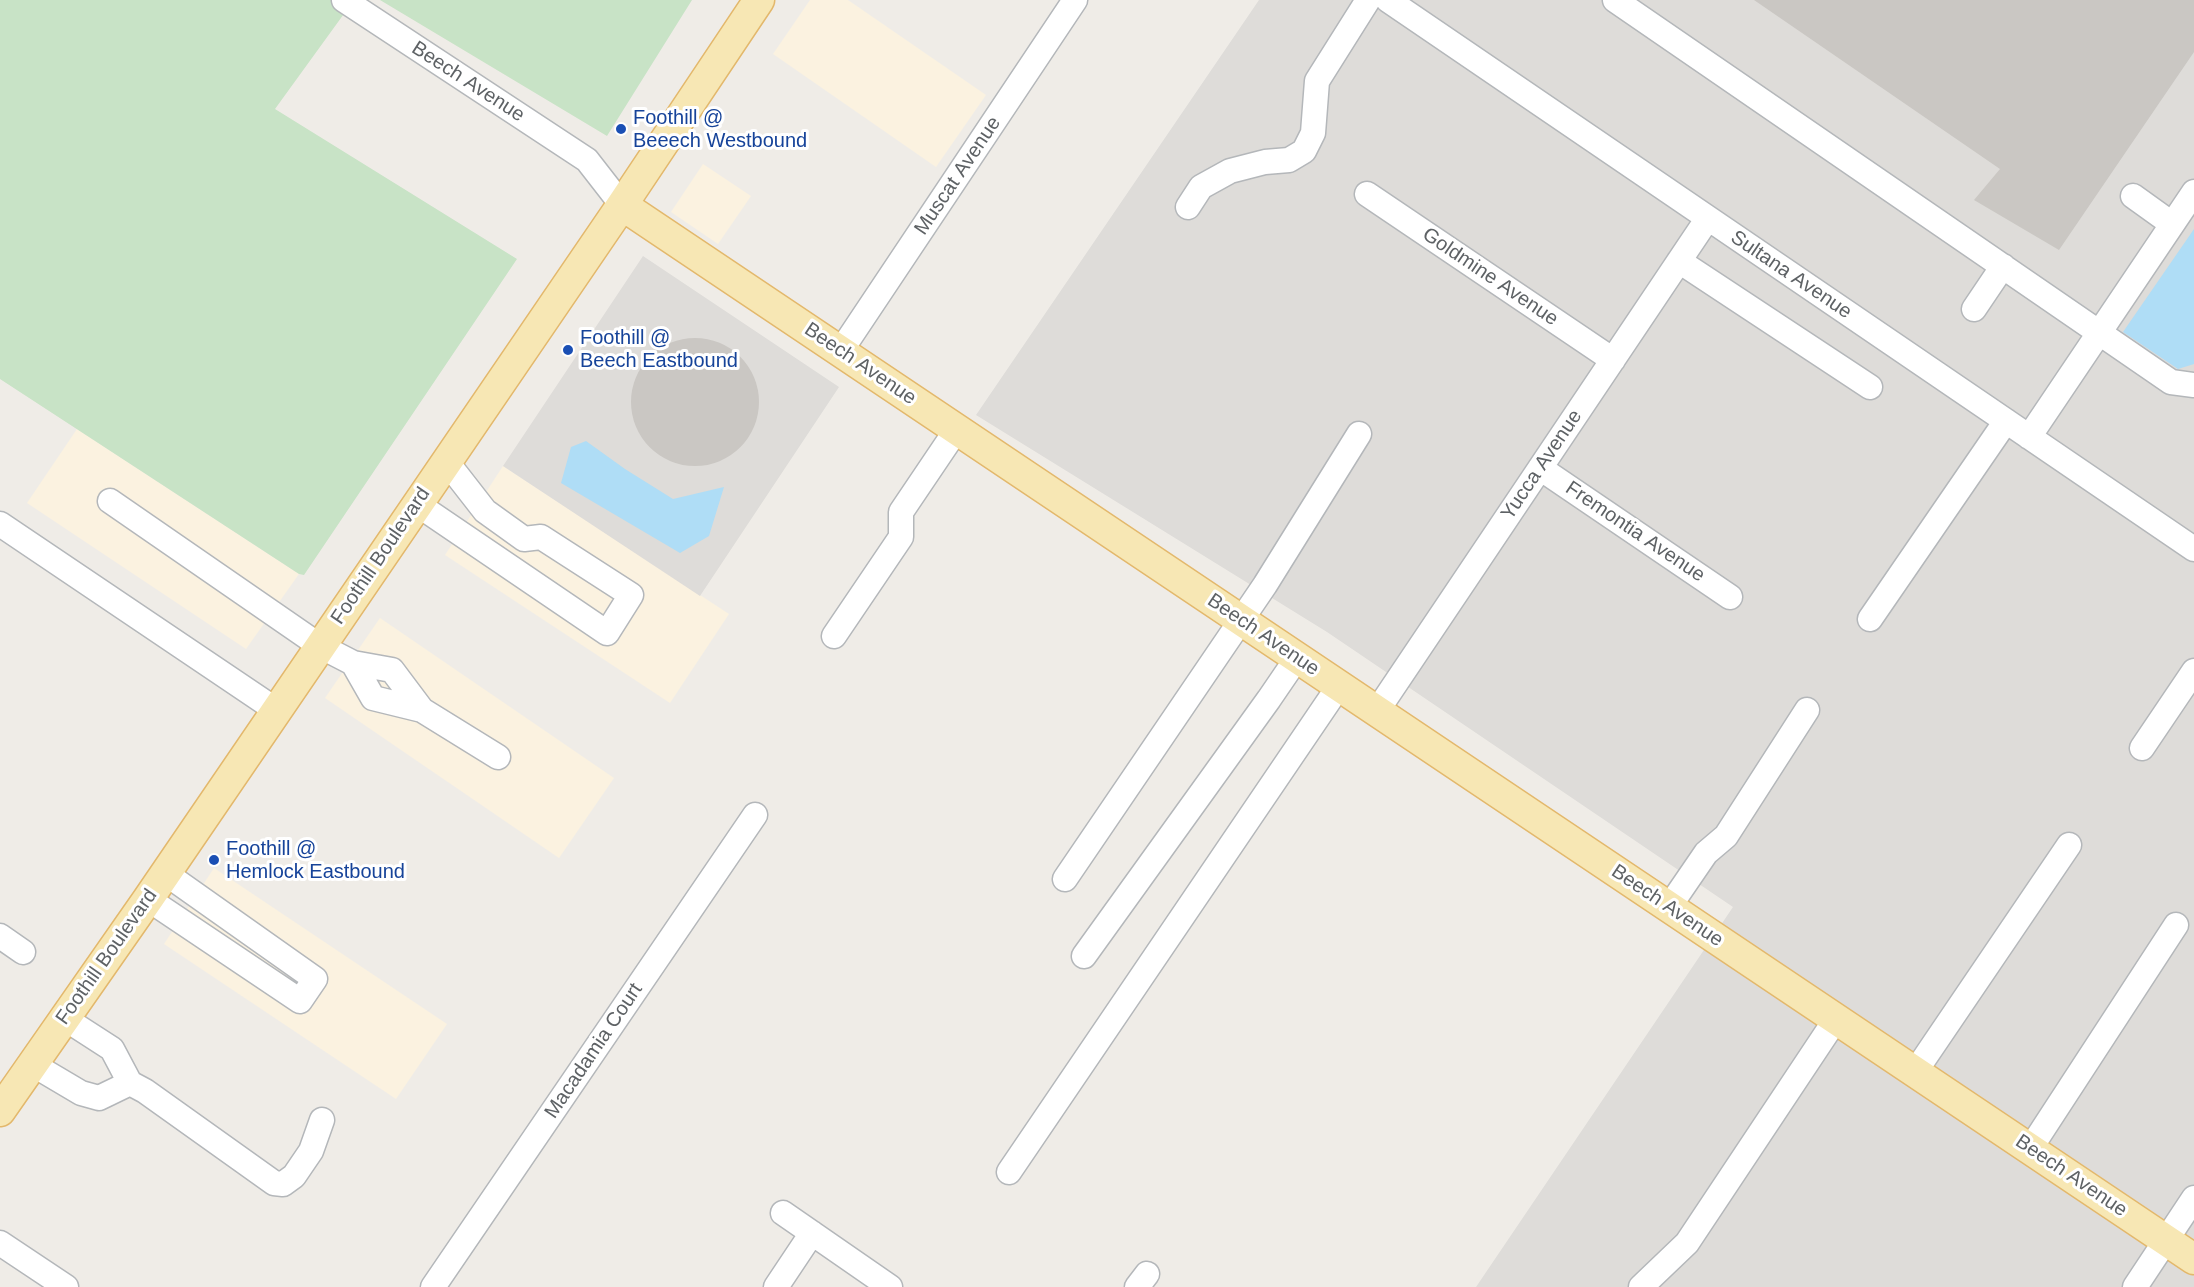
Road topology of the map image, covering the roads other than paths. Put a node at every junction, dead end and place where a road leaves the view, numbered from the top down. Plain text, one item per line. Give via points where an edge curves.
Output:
1 (344, 0) edge
2 (759, 0) edge
3 (1075, 0) edge
4 (1368, 0) edge
5 (1388, 0) edge
6 (1616, 0) edge
7 (2194, 192) edge
8 (1367, 194) dead end
9 (2133, 196) dead end
10 (622, 205) junction
11 (1188, 207) dead end
12 (1708, 218) junction
13 (2172, 224) junction
14 (1679, 261) junction
15 (2003, 266) junction
16 (1974, 309) dead end
17 (2099, 332) junction
18 (840, 352) junction
19 (1613, 360) junction
20 (2194, 385) edge
21 (1870, 387) dead end
22 (2006, 421) junction
23 (957, 429) junction
24 (1359, 434) dead end
25 (2029, 437) junction
26 (446, 461) junction
27 (1540, 468) junction
28 (110, 501) dead end
29 (417, 504) junction
30 (0, 524) edge
31 (2194, 549) edge
32 (1730, 597) dead end
33 (1870, 619) dead end
34 (1240, 620) junction
35 (834, 636) dead end
36 (320, 646) junction
37 (1297, 658) junction
38 (2194, 670) edge
39 (1339, 686) junction
40 (276, 710) junction
41 (1807, 710) dead end
42 (1377, 711) junction
43 (2142, 748) dead end
44 (498, 757) dead end
45 (755, 816) dead end
46 (2069, 845) dead end
47 (165, 873) junction
48 (1065, 879) dead end
49 (148, 899) junction
50 (1669, 907) junction
51 (2176, 925) dead end
52 (0, 936) edge
53 (23, 952) dead end
54 (1084, 956) dead end
55 (64, 1018) junction
56 (1836, 1019) junction
57 (32, 1064) junction
58 (1915, 1072) junction
59 (130, 1083) junction
60 (0, 1111) edge
61 (322, 1120) dead end
62 (2030, 1149) junction
63 (1009, 1172) dead end
64 (2194, 1198) edge
65 (783, 1213) dead end
66 (812, 1233) junction
67 (2166, 1240) junction
68 (0, 1243) edge
69 (1687, 1243) junction
70 (2194, 1259) edge
71 (66, 1287) edge
72 (433, 1287) edge
73 (776, 1287) edge
74 (890, 1287) edge
75 (1641, 1287) edge
76 (1658, 1287) edge
77 (2135, 1287) edge

1 - 10 street, Beech Avenue via 587,160
2 - 10 main road, Foothill Boulevard
3 - 18 street, Muscat Avenue
4 - 11 street via 1317,81 1313,133 1304,151 1289,160 1230,171 1201,187
5 - 12 street, Sultana Avenue
6 - 15 street
7 - 13 street
8 - 19 street, Goldmine Avenue
9 - 13 street
10 - 18 main road, Beech Avenue
10 - 26 main road, Foothill Boulevard
12 - 14 street, Yucca Avenue
12 - 22 street, Sultana Avenue
13 - 17 street
14 - 19 street, Yucca Avenue
14 - 21 street
15 - 16 street
15 - 17 street
17 - 20 street via 2171,382
17 - 25 street
18 - 23 main road, Beech Avenue
19 - 27 street, Yucca Avenue
22 - 25 street, Sultana Avenue
22 - 33 street
23 - 34 main road, Beech Avenue
23 - 35 street via 901,512 901,537
24 - 34 street
25 - 31 street, Sultana Avenue
26 - 29 main road, Foothill Boulevard
26 - 29 street via 485,512 524,539 541,537 632,595 607,633
27 - 32 street, Fremontia Avenue
27 - 42 street, Yucca Avenue
28 - 36 street
29 - 36 main road, Foothill Boulevard
30 - 40 street
34 - 37 main road, Beech Avenue
34 - 48 street
36 - 40 main road, Foothill Boulevard
36 - 44 street via 353,663 373,698 422,710
37 - 39 main road, Beech Avenue
37 - 54 street
38 - 43 street
39 - 42 main road, Beech Avenue
39 - 63 street
40 - 47 main road, Foothill Boulevard
41 - 50 street via 1726,836 1706,853
42 - 50 main road, Beech Avenue
45 - 72 street, Macadamia Court
46 - 58 street
47 - 49 main road, Foothill Boulevard
47 - 49 street via 315,979 300,1002
49 - 55 main road, Foothill Boulevard
50 - 56 main road, Beech Avenue
51 - 62 street
52 - 53 street
55 - 57 main road, Foothill Boulevard
55 - 59 street via 112,1048
56 - 58 main road, Beech Avenue
56 - 69 street
57 - 59 street via 81,1094 99,1098
57 - 60 main road, Foothill Boulevard
58 - 62 main road, Beech Avenue
59 - 61 street via 273,1183 283,1184 294,1176 311,1151
62 - 67 main road, Beech Avenue
64 - 67 street
65 - 66 street
66 - 73 street
66 - 74 street
67 - 70 main road, Beech Avenue
67 - 77 street
68 - 71 street
69 - 75 street
69 - 76 street

